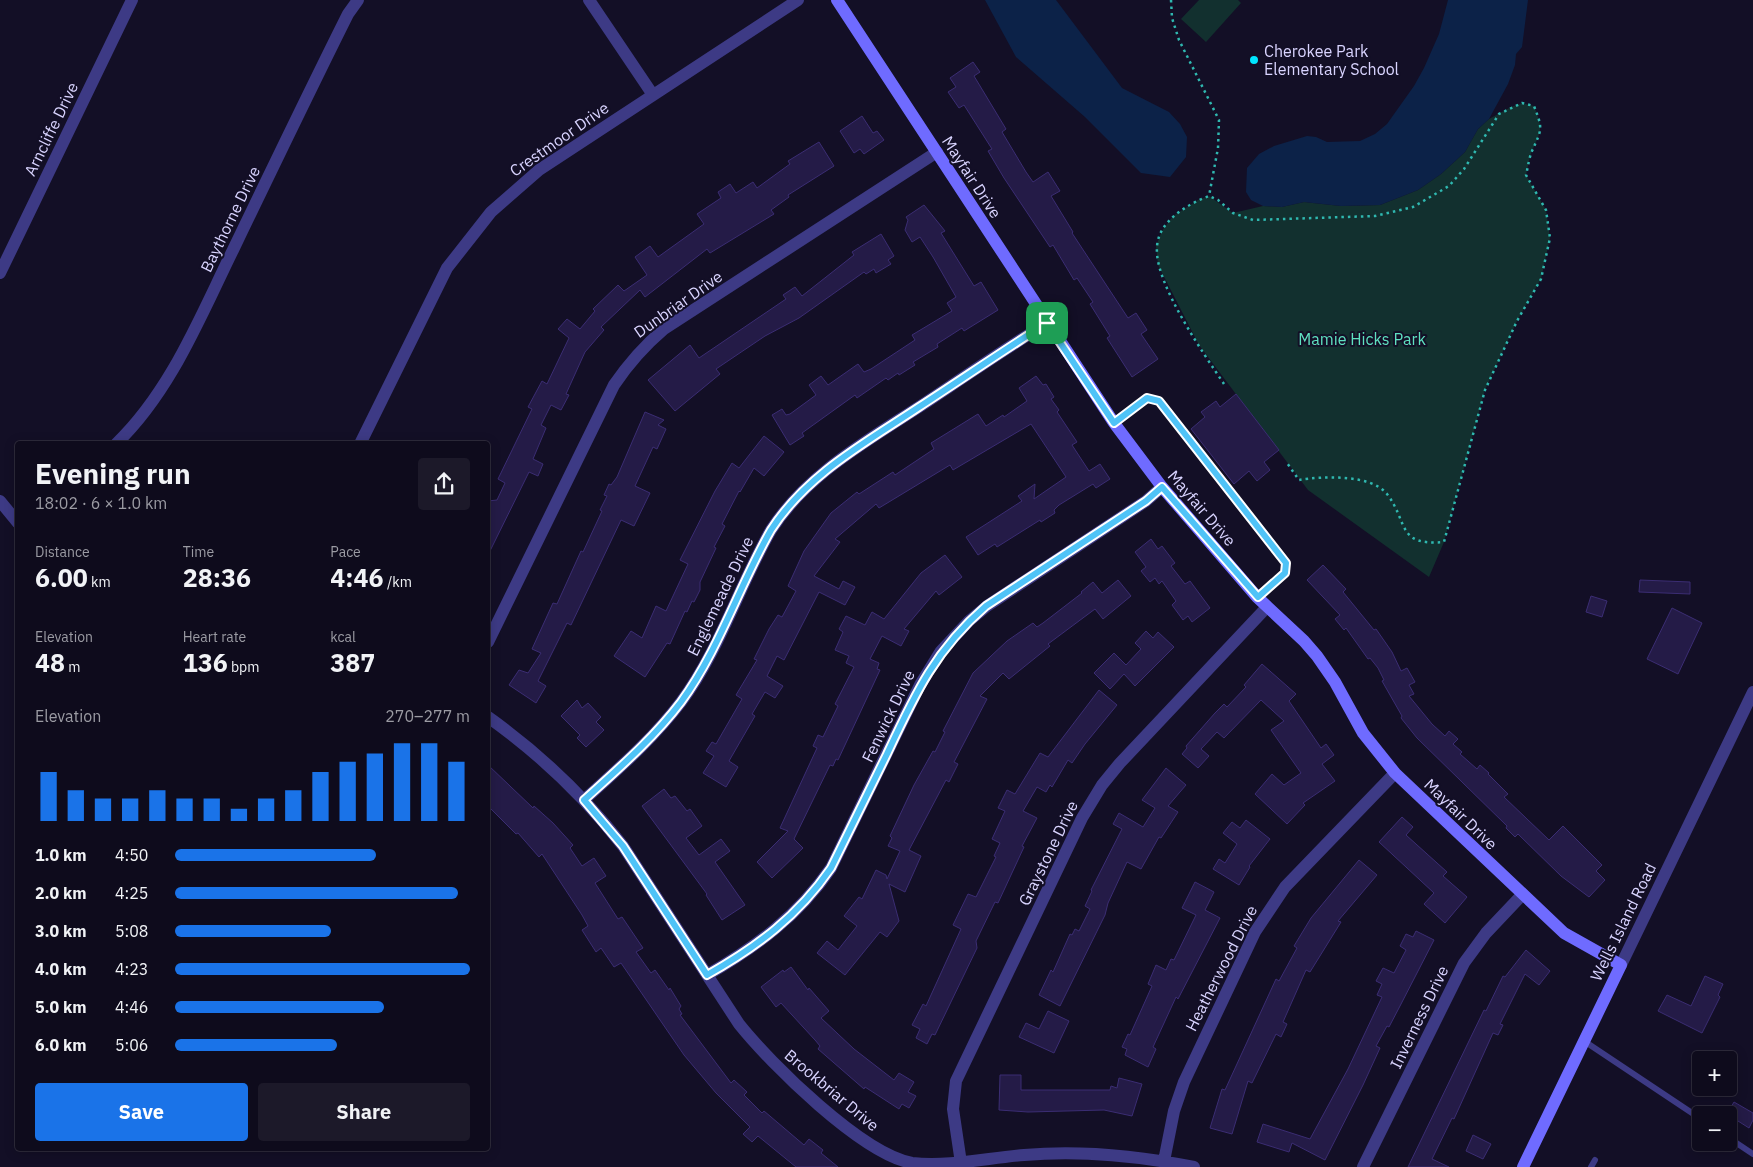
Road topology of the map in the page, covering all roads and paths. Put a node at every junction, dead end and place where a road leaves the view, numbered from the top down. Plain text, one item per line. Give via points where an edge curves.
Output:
1 (132, 0) edge
2 (358, 0) edge
3 (588, 0) edge
4 (798, 0) edge
5 (837, 0) edge
6 (1171, 0) edge
7 (653, 95) junction
8 (937, 152) junction
9 (1209, 196) junction
10 (0, 273) edge
11 (1047, 323) junction
12 (1224, 384) dead end
13 (1114, 423) junction
14 (119, 441) edge
15 (361, 441) edge
16 (1287, 463) dead end
17 (1162, 487) junction
18 (0, 500) edge
19 (15, 519) edge
20 (1258, 597) junction
21 (1267, 607) junction
22 (490, 638) edge
23 (1753, 692) edge
24 (490, 719) edge
25 (1395, 773) junction
26 (584, 800) junction
27 (1522, 895) junction
28 (1621, 965) junction
29 (707, 975) junction
30 (1584, 1041) junction
31 (1692, 1113) edge
32 (1737, 1143) edge
33 (1753, 1154) edge
34 (1595, 1160) dead end
35 (1164, 1161) junction
36 (961, 1163) junction
37 (1194, 1167) edge
38 (1363, 1167) edge
39 (1523, 1167) edge
40 (1592, 1167) edge

1 - 10 street, Arncliffe Drive
2 - 14 street, Baythorne Drive via 344,22 166,383
3 - 7 street
4 - 7 street, Crestmoor Drive
5 - 8 street, Mayfair Drive
6 - 9 path via 1172,18 1179,40 1219,120 1218,148
7 - 15 street, Crestmoor Drive via 539,170 472,233 447,268
8 - 11 street, Mayfair Drive
8 - 22 street, Dunbriar Drive via 664,329 645,346 614,386
9 - 12 path via 1191,203 1173,216 1156,246 1158,265 1198,346
9 - 16 path via 1233,213 1252,220 1375,216 1413,207 1449,186 1464,169 1499,114 1511,106 1522,103 1534,106 1541,123 1540,136 1531,153 1526,175 1546,210 1550,238 1543,271 1485,390 1444,542 1423,544 1406,532 1386,493 1368,482 1322,476 1299,480
11 - 13 street, Mayfair Drive
11 - 26 street, Englemeade Drive via 861,445 802,491 771,530 710,653 681,702 646,743
13 - 17 street, Mayfair Drive
13 - 20 lane via 1147,398 1159,401 1286,563 1285,573
17 - 20 street, Mayfair Drive
17 - 29 street, Fenwick Drive via 1146,501 986,606 956,634 920,685 831,868 815,892 776,929
18 - 19 street
20 - 21 street, Mayfair Drive
21 - 25 street, Mayfair Drive via 1290,626 1317,656 1363,733
21 - 36 street, Graystone Drive via 1164,713 1091,801 958,1075 953,1109
23 - 28 street, Wells Island Road
24 - 26 street, Brookbriar Drive via 539,756
25 - 27 street, Mayfair Drive
25 - 35 street, Heatherwood Drive via 1285,887 1255,932 1184,1082 1174,1111
26 - 29 street, Brookbriar Drive via 623,846
27 - 28 street, Mayfair Drive via 1564,934
27 - 38 street, Inverness Drive via 1486,933 1464,964
28 - 30 street, Wells Island Road
29 - 36 street, Brookbriar Drive via 755,1044 807,1095 853,1131 880,1150 909,1163 937,1166
30 - 31 lane
30 - 39 street, Wells Island Road
32 - 33 lane
34 - 40 lane
35 - 36 street, Brookbriar Drive via 1060,1153
35 - 37 street, Brookbriar Drive

